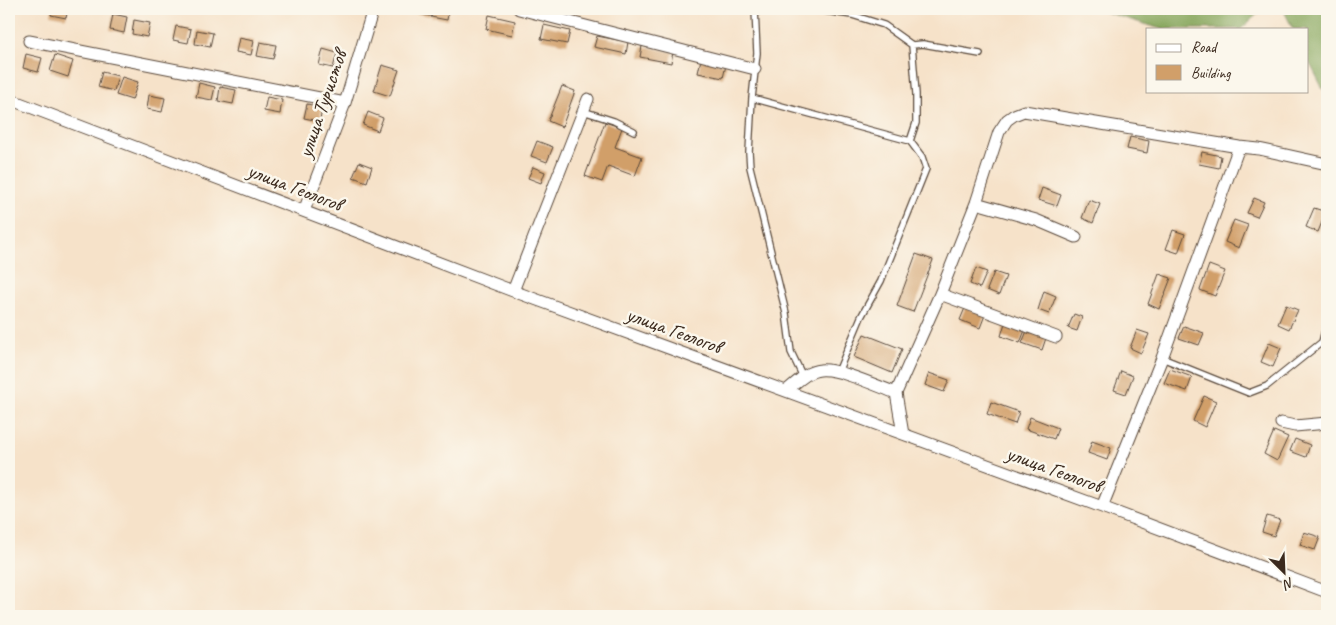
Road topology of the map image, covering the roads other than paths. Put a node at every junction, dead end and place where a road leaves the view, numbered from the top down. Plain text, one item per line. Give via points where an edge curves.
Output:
1 (373, 9) edge
2 (519, 9) edge
3 (755, 9) edge
4 (811, 9) edge
5 (29, 41) dead end
6 (912, 45) junction
7 (980, 54) dead end
8 (755, 69) junction
9 (752, 98) junction
10 (9, 99) edge
11 (588, 99) dead end
12 (345, 103) junction
13 (584, 111) junction
14 (634, 131) dead end
15 (910, 141) junction
16 (1239, 147) junction
17 (1327, 164) edge
18 (976, 203) junction
19 (304, 211) junction
20 (1076, 237) dead end
21 (513, 291) junction
22 (940, 294) junction
23 (1327, 323) edge
24 (1056, 337) dead end
25 (1162, 358) junction
26 (838, 372) junction
27 (804, 377) junction
28 (786, 391) junction
29 (896, 394) junction
30 (1281, 423) dead end
31 (1327, 423) edge
32 (903, 434) junction
33 (1102, 507) junction
34 (1327, 592) edge

1 - 12 street, улица Туристов
2 - 8 street
3 - 8 lane
4 - 6 lane via 852,15 884,25
5 - 12 street
6 - 7 lane
6 - 15 lane via 916,124
8 - 9 lane
9 - 15 lane
9 - 27 lane via 750,167 786,313 791,352
10 - 19 street, улица Геологов
11 - 13 street
12 - 19 street, улица Туристов
13 - 14 lane
13 - 21 street
15 - 26 lane via 926,169 881,280 861,316
16 - 17 street via 1259,148
16 - 18 street via 1024,112 1007,120 999,132
16 - 25 street
18 - 20 street via 1036,220
18 - 22 street
19 - 21 street, улица Геологов
21 - 28 street, улица Геологов
22 - 24 street
22 - 29 street
23 - 25 lane via 1322,342 1267,386 1249,393
25 - 33 street
26 - 27 street via 819,370
26 - 29 street
27 - 28 street
28 - 32 street, улица Геологов
29 - 32 street
30 - 31 street via 1295,426
32 - 33 street, улица Геологов
33 - 34 street, улица Геологов

